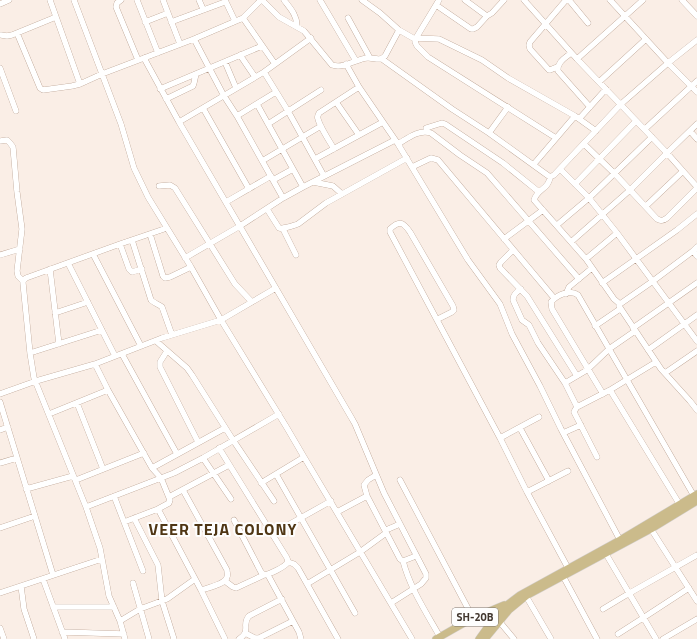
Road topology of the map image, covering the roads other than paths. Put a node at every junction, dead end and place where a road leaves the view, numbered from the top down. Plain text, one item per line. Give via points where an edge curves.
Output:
1 (9, 0) edge
2 (50, 0) edge
3 (74, 0) edge
4 (121, 0) edge
5 (137, 0) edge
6 (163, 0) edge
7 (199, 0) edge
8 (261, 0) edge
9 (284, 0) edge
10 (320, 0) edge
11 (362, 0) edge
12 (466, 0) edge
13 (504, 0) edge
14 (524, 0) edge
15 (568, 0) edge
16 (643, 0) edge
17 (682, 0) edge
18 (225, 1) edge
19 (612, 1) edge
20 (438, 2) edge
21 (0, 4) edge
22 (202, 10) junction
23 (168, 13) junction
24 (487, 16) junction
25 (625, 16) junction
26 (697, 16) edge
27 (56, 17) junction
28 (243, 18) junction
29 (348, 18) dead end
30 (235, 21) junction
31 (145, 22) junction
32 (171, 22) junction
33 (588, 23) dead end
34 (545, 25) junction
35 (297, 26) junction
36 (0, 28) edge
37 (399, 30) junction
38 (17, 33) junction
39 (1, 36) edge
40 (312, 38) junction
41 (416, 38) junction
42 (194, 39) junction
43 (646, 39) junction
44 (697, 40) edge
45 (180, 44) junction
46 (262, 46) junction
47 (158, 53) junction
48 (571, 53) junction
49 (240, 56) junction
50 (370, 58) junction
51 (141, 59) junction
52 (382, 59) junction
53 (577, 59) junction
54 (356, 61) junction
55 (225, 62) junction
56 (668, 63) junction
57 (274, 64) junction
58 (346, 64) junction
59 (557, 67) junction
60 (0, 68) edge
61 (209, 68) junction
62 (264, 72) junction
63 (102, 74) junction
64 (196, 74) junction
65 (255, 77) junction
66 (697, 81) edge
67 (177, 82) junction
68 (599, 82) junction
69 (80, 84) junction
70 (691, 86) junction
71 (359, 87) junction
72 (236, 88) junction
73 (160, 89) junction
74 (606, 89) junction
75 (322, 90) dead end
76 (181, 92) junction
77 (276, 92) junction
78 (697, 92) edge
79 (224, 96) junction
80 (166, 99) junction
81 (336, 102) junction
82 (257, 104) junction
83 (621, 104) junction
84 (508, 107) junction
85 (590, 107) junction
86 (204, 108) junction
87 (16, 111) dead end
88 (288, 111) junction
89 (237, 116) junction
90 (577, 118) junction
91 (636, 121) junction
92 (179, 122) junction
93 (383, 122) junction
94 (268, 124) junction
95 (697, 124) edge
96 (321, 126) junction
97 (426, 128) dead end
98 (645, 130) junction
99 (596, 131) junction
100 (690, 131) junction
101 (489, 133) junction
102 (359, 136) junction
103 (302, 137) junction
104 (652, 137) junction
105 (556, 138) junction
106 (697, 139) edge
107 (0, 141) edge
108 (396, 142) junction
109 (584, 144) junction
110 (282, 149) junction
111 (334, 149) junction
112 (667, 153) junction
113 (407, 158) junction
114 (600, 158) junction
115 (315, 159) junction
116 (262, 160) junction
117 (534, 164) junction
118 (412, 167) junction
119 (293, 169) junction
120 (560, 170) junction
121 (683, 171) junction
122 (615, 174) junction
123 (324, 176) junction
124 (550, 176) junction
125 (272, 178) junction
126 (313, 182) junction
127 (575, 184) junction
128 (159, 186) dead end
129 (303, 187) junction
130 (697, 187) edge
131 (249, 188) junction
132 (630, 190) junction
133 (538, 192) junction
134 (342, 194) junction
135 (283, 198) junction
136 (589, 198) junction
137 (226, 202) junction
138 (646, 206) junction
139 (267, 209) junction
140 (543, 210) junction
141 (697, 214) edge
142 (603, 215) junction
143 (528, 220) junction
144 (557, 225) junction
145 (240, 226) junction
146 (167, 228) junction
147 (283, 229) junction
148 (618, 233) junction
149 (150, 234) junction
150 (504, 239) junction
151 (132, 240) junction
152 (572, 242) junction
153 (120, 244) junction
154 (210, 244) junction
155 (20, 249) junction
156 (695, 249) edge
157 (513, 250) junction
158 (93, 254) junction
159 (0, 255) edge
160 (296, 255) dead end
161 (697, 256) edge
162 (185, 258) junction
163 (586, 259) junction
164 (637, 260) junction
165 (68, 263) junction
166 (191, 267) junction
167 (592, 268) junction
168 (50, 269) junction
169 (142, 269) junction
170 (579, 279) junction
171 (23, 281) junction
172 (653, 281) junction
173 (602, 283) junction
174 (697, 283) edge
175 (276, 288) junction
176 (521, 289) junction
177 (566, 294) junction
178 (554, 298) junction
179 (88, 302) junction
180 (252, 302) junction
181 (669, 303) junction
182 (620, 306) junction
183 (55, 313) junction
184 (697, 315) edge
185 (438, 319) junction
186 (221, 320) junction
187 (685, 324) junction
188 (595, 326) junction
189 (102, 330) junction
190 (634, 330) junction
191 (172, 335) junction
192 (156, 341) junction
193 (697, 341) edge
194 (59, 344) junction
195 (141, 346) junction
196 (609, 349) junction
197 (648, 350) junction
198 (167, 351) junction
199 (697, 351) edge
200 (30, 353) junction
201 (122, 354) junction
202 (116, 356) junction
203 (656, 362) junction
204 (95, 364) junction
205 (588, 370) junction
206 (665, 373) junction
207 (577, 376) junction
208 (627, 380) junction
209 (36, 381) junction
210 (565, 383) junction
211 (108, 390) junction
212 (610, 390) junction
213 (0, 394) edge
214 (602, 394) junction
215 (0, 402) edge
216 (77, 403) junction
217 (577, 407) junction
218 (697, 410) edge
219 (49, 414) junction
220 (279, 414) junction
221 (539, 417) dead end
222 (581, 425) junction
223 (8, 427) junction
224 (225, 428) junction
225 (520, 428) junction
226 (0, 430) edge
227 (563, 433) junction
228 (500, 438) junction
229 (233, 440) junction
230 (198, 442) junction
231 (219, 448) junction
232 (144, 453) junction
233 (177, 454) junction
234 (304, 457) junction
235 (597, 457) dead end
236 (17, 458) junction
237 (204, 458) junction
238 (0, 463) edge
239 (229, 465) junction
240 (152, 468) junction
241 (103, 469) junction
242 (568, 471) dead end
243 (214, 474) junction
244 (276, 474) junction
245 (376, 475) junction
246 (75, 478) junction
247 (161, 478) junction
248 (400, 480) dead end
249 (549, 481) junction
250 (261, 483) junction
251 (26, 489) junction
252 (182, 490) junction
253 (527, 492) junction
254 (114, 496) junction
255 (367, 496) junction
256 (169, 497) junction
257 (696, 497) edge
258 (230, 499) dead end
259 (274, 501) dead end
260 (330, 501) junction
261 (680, 505) junction
262 (86, 507) junction
263 (158, 509) junction
264 (336, 512) junction
265 (35, 516) junction
266 (134, 518) junction
267 (301, 518) junction
268 (234, 520) dead end
269 (124, 522) junction
270 (400, 524) junction
271 (0, 528) edge
272 (651, 529) junction
273 (386, 533) junction
274 (272, 534) junction
275 (620, 540) junction
276 (360, 552) junction
277 (606, 554) junction
278 (697, 555) edge
279 (416, 556) junction
280 (102, 559) junction
281 (403, 561) junction
282 (288, 562) junction
283 (676, 567) junction
284 (568, 568) junction
285 (331, 570) junction
286 (143, 571) dead end
287 (54, 575) junction
288 (266, 575) junction
289 (563, 576) junction
290 (43, 579) junction
291 (195, 579) junction
292 (225, 581) junction
293 (133, 583) dead end
294 (308, 584) junction
295 (21, 586) junction
296 (237, 588) junction
297 (689, 588) junction
298 (413, 589) junction
299 (201, 590) junction
300 (231, 592) dead end
301 (0, 593) edge
302 (628, 594) junction
303 (526, 596) junction
304 (282, 599) junction
305 (162, 601) junction
306 (697, 601) edge
307 (391, 603) junction
308 (518, 603) junction
309 (508, 604) junction
310 (53, 607) junction
311 (114, 607) junction
312 (140, 609) junction
313 (603, 609) dead end
314 (355, 613) dead end
315 (473, 618) junction
316 (643, 618) junction
317 (697, 619) edge
318 (120, 621) junction
319 (293, 621) junction
320 (499, 621) junction
321 (0, 628) edge
322 (62, 632) junction
323 (245, 633) junction
324 (618, 634) dead end
325 (125, 636) edge
326 (489, 637) edge
327 (259, 638) edge
328 (438, 638) edge
329 (4, 639) edge
330 (34, 639) edge
331 (65, 639) edge
332 (149, 639) edge
333 (174, 639) edge
334 (225, 639) edge
335 (239, 639) edge
336 (301, 639) edge
337 (338, 639) edge
338 (412, 639) edge
339 (479, 639) edge
340 (514, 639) edge
341 (551, 639) edge
342 (597, 639) edge
343 (656, 639) edge
344 (663, 639) edge

1 - 21 street
2 - 27 street
3 - 63 street
4 - 51 street via 116,7
5 - 31 street
6 - 23 street
7 - 22 street
8 - 28 street
8 - 35 street via 279,17
9 - 35 street via 295,16
10 - 54 street
11 - 37 street
12 - 24 street
13 - 24 street
14 - 34 street
15 - 33 street
15 - 34 street
16 - 25 street
17 - 26 street
18 - 22 street
18 - 30 street
19 - 25 street
20 - 24 street via 473,30
20 - 41 street
22 - 32 street
23 - 31 street
23 - 32 street
25 - 43 street
25 - 53 street
27 - 38 street
27 - 69 street
28 - 30 street
28 - 46 street
29 - 50 street
30 - 42 street
31 - 47 street
32 - 45 street
34 - 48 street
34 - 59 street via 530,42 530,49 549,70
35 - 40 street
36 - 39 street
37 - 41 street
37 - 52 street
38 - 39 street
38 - 69 street via 40,88 43,90
40 - 57 street
40 - 58 street via 332,65
41 - 84 street via 415,44 428,57
41 - 90 street via 439,40 482,60
42 - 45 street
42 - 61 street
43 - 56 street
43 - 68 street
44 - 56 street
45 - 47 street
46 - 49 street
46 - 57 street
47 - 51 street
48 - 53 street
48 - 59 street
49 - 55 street
49 - 65 street
50 - 52 street
50 - 54 street
51 - 63 street
51 - 73 street
52 - 101 street
53 - 68 street
54 - 58 street
55 - 61 street
55 - 72 street
56 - 70 street
56 - 83 street
57 - 62 street
58 - 71 street
59 - 85 street via 560,74
60 - 87 street
61 - 64 street
61 - 79 street
62 - 65 street
62 - 77 street
63 - 69 street
63 - 146 street via 134,168
64 - 67 street
64 - 76 street via 193,86
65 - 72 street
66 - 70 street
67 - 73 street
67 - 76 street
68 - 74 street
70 - 78 street
70 - 98 street
71 - 81 street
71 - 93 street
72 - 79 street
73 - 80 street
74 - 83 street
74 - 85 street
75 - 88 street
76 - 80 street
77 - 82 street
77 - 88 street
79 - 86 street
79 - 89 street
80 - 92 street
81 - 96 street via 319,113
81 - 102 street
82 - 89 street
82 - 94 street
83 - 91 street
83 - 99 street
84 - 101 street
84 - 105 street
85 - 90 street
86 - 92 street
86 - 131 street
88 - 94 street
88 - 103 street
89 - 116 street
90 - 99 street
90 - 105 street
91 - 98 street
91 - 114 street
92 - 137 street
93 - 102 street
93 - 108 street
94 - 110 street
95 - 100 street
96 - 103 street
96 - 111 street
97 - 133 street via 445,124 503,163
98 - 104 street
99 - 109 street
100 - 106 street
100 - 112 street
101 - 117 street
102 - 111 street
103 - 110 street
103 - 115 street
104 - 112 street
104 - 122 street
105 - 117 street
107 - 155 street via 7,140 13,147 22,229
108 - 113 street
108 - 123 street
108 - 143 street via 419,132 431,133 486,173
109 - 114 street
109 - 120 street
110 - 116 street
110 - 119 street
111 - 115 street
112 - 121 street
112 - 132 street
113 - 118 street
113 - 134 street
114 - 122 street
114 - 127 street
115 - 123 street
116 - 125 street
117 - 124 street
118 - 150 street via 431,158 438,160
118 - 227 street via 468,260 500,304 510,330
119 - 125 street
119 - 129 street
120 - 124 street
120 - 127 street
121 - 130 street
121 - 138 street
122 - 132 street
122 - 136 street
123 - 126 street
124 - 133 street via 548,184
125 - 131 street
125 - 135 street
126 - 129 street
126 - 134 street via 333,186
127 - 136 street
128 - 154 street via 170,185 176,188
129 - 135 street
130 - 138 street via 664,220 657,218
131 - 137 street
132 - 138 street
132 - 142 street
133 - 140 street via 534,200
134 - 147 street via 298,224
135 - 139 street
136 - 142 street
136 - 144 street
137 - 145 street
139 - 145 street
139 - 147 street via 279,228
140 - 143 street
140 - 144 street
141 - 164 street
142 - 148 street
142 - 152 street
143 - 150 street
143 - 170 street
144 - 152 street
145 - 154 street
145 - 175 street
146 - 149 street
146 - 162 street
147 - 160 street
148 - 163 street
148 - 164 street
149 - 151 street
149 - 166 street via 162,276 170,277
150 - 157 street
151 - 153 street
151 - 169 street
152 - 163 street
153 - 158 street
153 - 169 street via 129,269 132,272
154 - 162 street
154 - 180 street via 235,284
155 - 159 street
155 - 171 street via 17,271
156 - 161 street
156 - 172 street
157 - 176 street via 499,265
157 - 178 street
158 - 165 street
158 - 195 street
162 - 166 street
163 - 167 street
164 - 172 street
164 - 173 street
165 - 168 street
165 - 179 street
166 - 186 street
167 - 170 street
167 - 173 street
168 - 171 street
168 - 183 street
169 - 191 street via 151,300 162,307
170 - 177 street via 569,287
171 - 200 street
172 - 181 street
172 - 182 street
173 - 182 street
174 - 181 street
175 - 180 street
175 - 245 street via 355,424
176 - 207 street
176 - 210 street via 513,300 522,320 529,325
177 - 178 street
177 - 188 street via 571,292 578,295
178 - 205 street via 551,302 552,309
179 - 183 street
179 - 189 street
180 - 186 street
181 - 187 street
181 - 190 street
182 - 188 street
182 - 190 street
183 - 194 street
184 - 187 street
185 - 185 street via 390,232 392,227 400,223 403,223 410,232 453,306 452,312
185 - 228 street
186 - 191 street
186 - 220 street
187 - 193 street
187 - 197 street
188 - 196 street
189 - 194 street
189 - 202 street
190 - 196 street
190 - 197 street
191 - 192 street
192 - 195 street
192 - 198 street
194 - 200 street
195 - 201 street
196 - 205 street
196 - 208 street
197 - 203 street
198 - 224 street via 190,371
198 - 230 street via 160,362 160,367
199 - 206 street
200 - 209 street
201 - 202 street
201 - 233 street
202 - 204 street
203 - 206 street
203 - 208 street
204 - 209 street
204 - 211 street
205 - 207 street
205 - 214 street
206 - 218 street
207 - 210 street
208 - 212 street
208 - 257 street
209 - 213 street
209 - 219 street
210 - 217 street
211 - 216 street
211 - 232 street
212 - 214 street
212 - 261 street
214 - 217 street
215 - 223 street
216 - 219 street
216 - 241 street
217 - 222 street via 574,412
219 - 246 street
220 - 229 street
220 - 234 street
221 - 225 street
222 - 227 street
222 - 235 street
223 - 226 street
223 - 236 street
224 - 229 street
224 - 230 street
225 - 228 street
225 - 249 street
227 - 275 street
228 - 253 street
229 - 231 street
229 - 250 street
230 - 233 street
231 - 237 street
231 - 239 street
232 - 240 street
232 - 241 street
233 - 240 street
234 - 244 street
234 - 260 street
236 - 238 street
236 - 251 street
237 - 243 street
237 - 247 street
239 - 243 street
239 - 274 street
240 - 247 street
241 - 246 street
242 - 249 street
243 - 252 street
243 - 258 street
244 - 250 street
244 - 267 street
245 - 255 street via 364,485
245 - 270 street
246 - 251 street
246 - 262 street
247 - 254 street
247 - 256 street
248 - 315 street
249 - 253 street
250 - 259 street
251 - 265 street
252 - 256 street
252 - 292 street via 227,570
253 - 284 street
254 - 262 street
254 - 269 street
255 - 264 street
255 - 273 street
256 - 263 street via 169,502
257 - 261 main road
257 - 272 main road
260 - 264 street
260 - 267 street
261 - 275 main road
262 - 280 street
263 - 266 street
263 - 291 street
264 - 276 street
265 - 271 street
265 - 287 street
266 - 269 street
266 - 305 street via 158,565
267 - 274 street
267 - 285 street
268 - 288 street via 261,572
269 - 286 street
270 - 273 street via 386,530
270 - 279 street
272 - 277 main road
272 - 283 street
273 - 276 street
273 - 281 street
274 - 282 street
275 - 284 main road
276 - 285 street
276 - 307 street
277 - 289 main road
277 - 302 street
278 - 283 street
279 - 281 street
279 - 298 street via 426,578
280 - 287 street
280 - 311 street via 109,596
281 - 298 street
282 - 288 street
282 - 294 street via 296,566
283 - 297 street
283 - 302 street
284 - 309 main road
285 - 294 street
285 - 314 street
287 - 290 street
288 - 296 street
288 - 304 street
289 - 303 main road
289 - 342 street
290 - 295 street
290 - 310 street
291 - 299 street
291 - 305 street
292 - 296 street
292 - 299 street
293 - 312 street
294 - 337 street
295 - 301 street
295 - 330 street via 24,609
296 - 300 street
297 - 306 street
297 - 316 street
298 - 307 street
298 - 328 street
299 - 334 street
302 - 313 street
302 - 316 street
303 - 308 main road
303 - 341 street
304 - 319 street
304 - 323 street via 249,616 246,620
305 - 312 street
305 - 333 street
307 - 338 street
308 - 309 main road, SH-20B
308 - 320 main road
309 - 315 main road, SH-20B
309 - 339 main road
310 - 311 street
310 - 322 street
311 - 318 street
312 - 318 street
312 - 332 street
315 - 328 main road, SH-20B
316 - 324 street
316 - 343 street
317 - 344 street
318 - 325 street
319 - 327 street
319 - 336 street
320 - 326 main road
320 - 340 street
321 - 329 street
322 - 325 street
322 - 331 street
323 - 327 street
323 - 335 street

